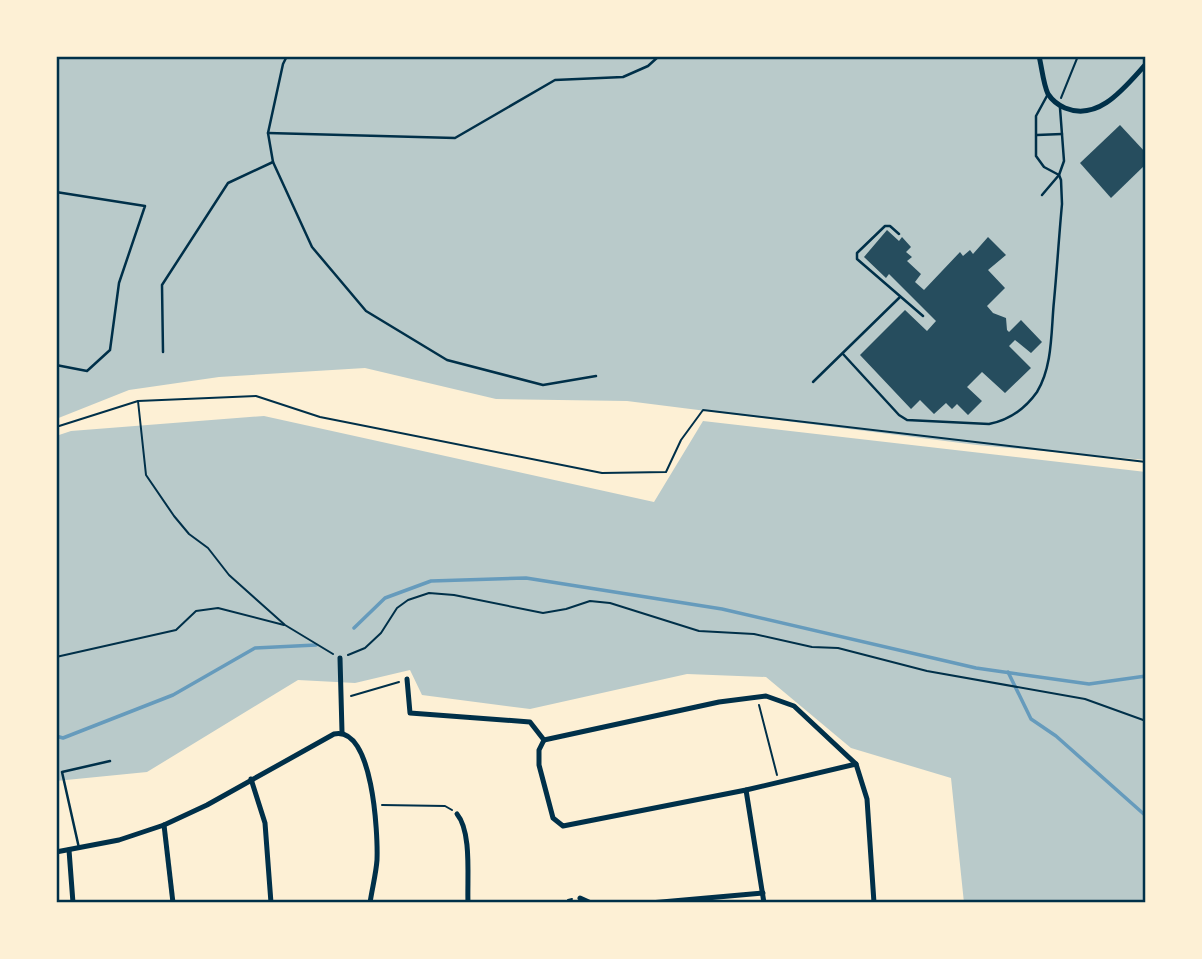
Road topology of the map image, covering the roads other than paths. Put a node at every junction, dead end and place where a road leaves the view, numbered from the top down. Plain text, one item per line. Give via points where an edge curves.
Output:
1 (287, 56) edge
2 (659, 56) edge
3 (1039, 56) edge
4 (1146, 64) edge
5 (1048, 94) junction
6 (1059, 106) junction
7 (268, 132) junction
8 (1062, 134) junction
9 (1036, 135) junction
10 (273, 162) junction
11 (1059, 175) junction
12 (56, 192) edge
13 (1042, 195) dead end
14 (899, 234) dead end
15 (900, 297) junction
16 (923, 316) dead end
17 (163, 352) dead end
18 (844, 354) junction
19 (56, 365) edge
20 (596, 376) dead end
21 (813, 382) dead end
22 (340, 659) road end
23 (407, 679) road end
24 (342, 732) junction
25 (544, 740) junction
26 (110, 761) dead end
27 (856, 764) junction
28 (251, 779) junction
29 (746, 790) junction
30 (457, 814) road end
31 (164, 825) junction
32 (79, 848) junction
33 (69, 850) junction
34 (56, 852) edge
35 (762, 892) junction
36 (580, 898) dead end
37 (73, 903) edge
38 (173, 903) edge
39 (271, 903) edge
40 (370, 903) edge
41 (468, 903) edge
42 (591, 903) edge
43 (650, 903) edge
44 (764, 903) edge
45 (874, 903) edge

1 - 7 lane
2 - 7 lane via 623,77 555,80 455,138
3 - 5 street
4 - 6 street via 1118,94 1097,108 1085,112
5 - 6 street
5 - 9 lane via 1038,110
6 - 8 lane
7 - 10 lane
8 - 9 lane
8 - 11 lane via 1064,161
9 - 11 lane via 1039,162
10 - 17 lane via 228,183 162,285
10 - 20 lane via 312,247 366,311 447,360 543,385
11 - 13 lane
11 - 18 lane via 1062,204 1048,360 1037,392 1020,410 989,424 907,420
12 - 19 lane via 145,206 119,283 110,350 87,371
14 - 15 lane via 885,226 857,259
15 - 16 lane
15 - 18 lane
18 - 21 lane
22 - 24 street
23 - 25 street via 410,713 530,722
24 - 28 street
24 - 40 street via 364,755 373,805 377,863
25 - 27 street via 765,696 794,706
25 - 29 street via 539,765 553,818 563,825
26 - 32 lane via 62,772
27 - 29 street
27 - 45 street via 867,799
28 - 31 street
28 - 39 street via 265,822
29 - 35 street
30 - 41 street via 466,838
31 - 32 street
31 - 38 street
32 - 33 street
33 - 34 street
33 - 37 street
35 - 43 street
35 - 44 street
36 - 42 street

